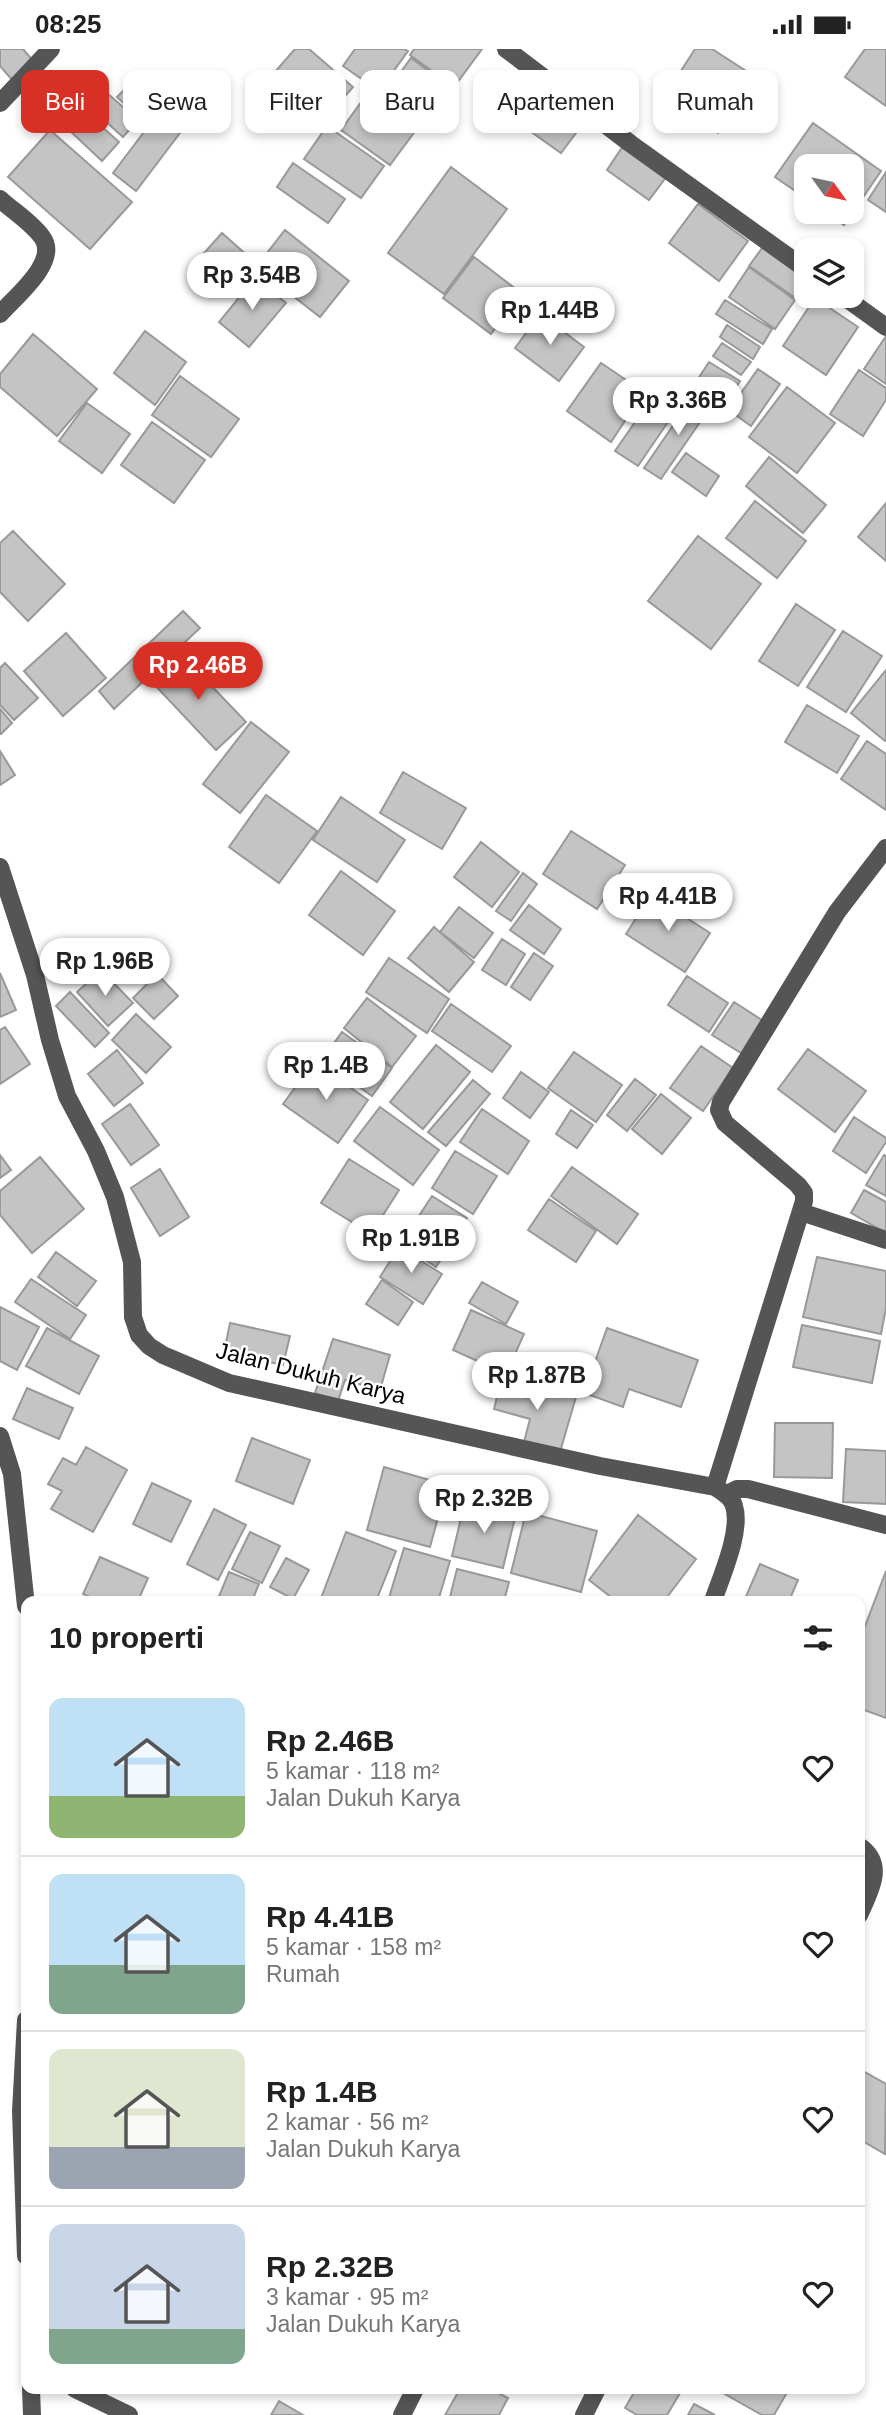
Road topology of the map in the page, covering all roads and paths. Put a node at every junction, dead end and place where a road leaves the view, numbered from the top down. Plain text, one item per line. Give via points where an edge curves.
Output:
1 (51, 49) edge
2 (506, 49) edge
3 (0, 103) edge
4 (0, 199) edge
5 (794, 261) edge
6 (860, 308) edge
7 (0, 314) edge
8 (886, 327) edge
9 (886, 848) edge
10 (0, 866) edge
11 (801, 1212) junction
12 (886, 1240) edge
13 (0, 1436) edge
14 (721, 1490) junction
15 (886, 1525) edge
16 (25, 1596) edge
17 (715, 1596) edge
18 (865, 1850) edge
19 (865, 1902) edge
20 (31, 2394) edge
21 (85, 2394) edge
22 (412, 2394) edge
23 (594, 2394) edge
24 (32, 2415) edge
25 (129, 2415) edge
26 (402, 2415) edge
27 (584, 2415) edge

1 - 3 street
2 - 5 street
4 - 7 street via 40,235 47,255
6 - 8 street
9 - 11 street via 837,912 719,1109 725,1123 804,1193
10 - 14 street, Jalan Dukuh Karya via 67,1095 115,1197 132,1262 133,1317 149,1346 229,1383
11 - 12 street
11 - 14 street
13 - 16 street via 12,1474
14 - 15 street, Jalan Dukuh Karya via 748,1489
14 - 17 street via 734,1505 735,1520
18 - 19 street via 877,1869
20 - 24 street
21 - 25 street
22 - 26 street
23 - 27 street

